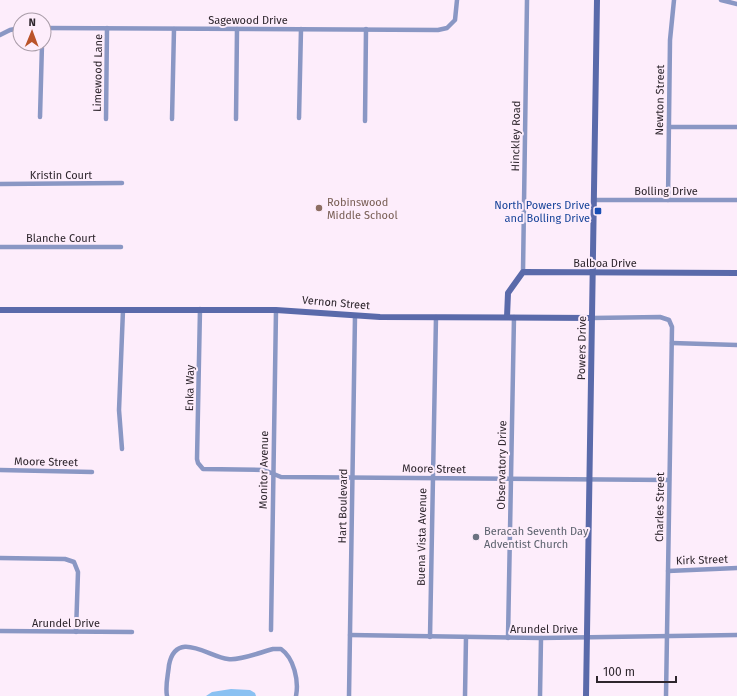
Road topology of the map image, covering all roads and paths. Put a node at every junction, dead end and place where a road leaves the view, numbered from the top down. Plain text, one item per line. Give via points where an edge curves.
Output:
1 (457, 0) edge
2 (527, 0) edge
3 (597, 0) edge
4 (674, 0) edge
5 (721, 0) edge
6 (737, 4) edge
7 (52, 28) edge
8 (107, 28) junction
9 (174, 28) junction
10 (237, 29) junction
11 (301, 29) junction
12 (12, 30) edge
13 (366, 30) junction
14 (0, 35) edge
15 (42, 52) edge
16 (40, 118) dead end
17 (299, 118) dead end
18 (106, 119) dead end
19 (172, 119) dead end
20 (236, 119) dead end
21 (365, 121) dead end
22 (669, 127) junction
23 (737, 127) edge
24 (0, 184) edge
25 (122, 184) dead end
26 (594, 200) junction
27 (668, 200) junction
28 (737, 200) edge
29 (0, 247) edge
30 (121, 247) dead end
31 (523, 272) junction
32 (593, 273) junction
33 (737, 273) edge
34 (200, 309) junction
35 (0, 310) edge
36 (123, 310) junction
37 (276, 310) junction
38 (355, 316) junction
39 (436, 317) junction
40 (506, 317) junction
41 (514, 317) junction
42 (592, 318) junction
43 (669, 320) joint
44 (672, 343) junction
45 (737, 345) edge
46 (122, 449) dead end
47 (200, 467) joint
48 (0, 470) edge
49 (92, 472) dead end
50 (273, 474) junction
51 (353, 477) junction
52 (432, 478) junction
53 (511, 479) junction
54 (590, 479) junction
55 (670, 480) junction
56 (0, 558) edge
57 (737, 568) edge
58 (668, 571) junction
59 (271, 630) dead end
60 (0, 631) edge
61 (76, 632) junction
62 (132, 632) dead end
63 (350, 635) junction
64 (737, 636) edge
65 (430, 637) junction
66 (466, 637) junction
67 (667, 637) junction
68 (508, 638) junction
69 (542, 638) junction
70 (588, 638) junction
71 (167, 696) edge
72 (296, 696) edge
73 (349, 696) edge
74 (465, 696) edge
75 (540, 696) edge
76 (586, 696) edge
77 (666, 696) edge

1 - 13 street, Sagewood Drive via 456,20 447,28
2 - 31 street, Hinckley Road
3 - 26 street, Powers Drive
4 - 22 street, Newton Street via 670,40
5 - 6 street
7 - 8 street, Sagewood Drive
8 - 9 street, Sagewood Drive
8 - 18 street, Limewood Lane
9 - 10 street, Sagewood Drive
9 - 19 street
10 - 11 street, Sagewood Drive
10 - 20 street
11 - 13 street, Sagewood Drive
11 - 17 street
12 - 14 street
13 - 21 street
15 - 16 street
22 - 23 street
22 - 27 street, Newton Street
24 - 25 street, Kristin Court
26 - 27 street, Bolling Drive
26 - 32 street, Powers Drive
27 - 28 street, Bolling Drive
29 - 30 street, Blanche Court
31 - 32 street, Balboa Drive
31 - 40 street via 508,293
32 - 33 street, Balboa Drive
32 - 42 street, Powers Drive
34 - 36 street, Vernon Street
34 - 37 street, Vernon Street
34 - 47 street, Enka Way via 197,459
35 - 36 street, Vernon Street
36 - 46 street via 119,410
37 - 38 street, Vernon Street
37 - 50 street, Monitor Avenue
38 - 39 street, Vernon Street
38 - 51 street, Hart Boulevard
39 - 40 street, Vernon Street
39 - 52 street, Buena Vista Avenue
40 - 41 street, Vernon Street
41 - 42 street, Vernon Street
41 - 53 street, Observatory Drive
42 - 43 street, Vernon Street via 660,317
42 - 54 street, Powers Drive
43 - 44 street, Charles Street via 672,327
44 - 45 street
44 - 55 street, Charles Street
47 - 50 street, Moore Street via 207,470 264,470
48 - 49 street, Moore Street
50 - 51 street, Moore Street via 281,477
50 - 59 street, Monitor Avenue
51 - 52 street, Moore Street
51 - 63 street, Hart Boulevard
52 - 53 street, Moore Street
52 - 65 street, Buena Vista Avenue
53 - 54 street, Moore Street
53 - 68 street, Observatory Drive
54 - 55 street, Moore Street
54 - 70 street, Powers Drive
55 - 58 street, Charles Street
56 - 61 street via 65,559 74,562 78,572
57 - 58 street, Kirk Street
58 - 67 street, Charles Street
60 - 61 street, Arundel Drive
61 - 62 street, Arundel Drive
63 - 65 street, Arundel Drive
63 - 73 street, Hart Boulevard
64 - 67 street, Arundel Drive
65 - 66 street, Arundel Drive
66 - 68 street, Arundel Drive
66 - 74 street
67 - 70 street, Arundel Drive
67 - 77 street, Charles Street
68 - 69 street, Arundel Drive
69 - 70 street, Arundel Drive
69 - 75 street
70 - 76 street, Powers Drive
71 - 72 street via 166,685 172,656 178,649 194,647 228,659 281,649 290,659 298,684

